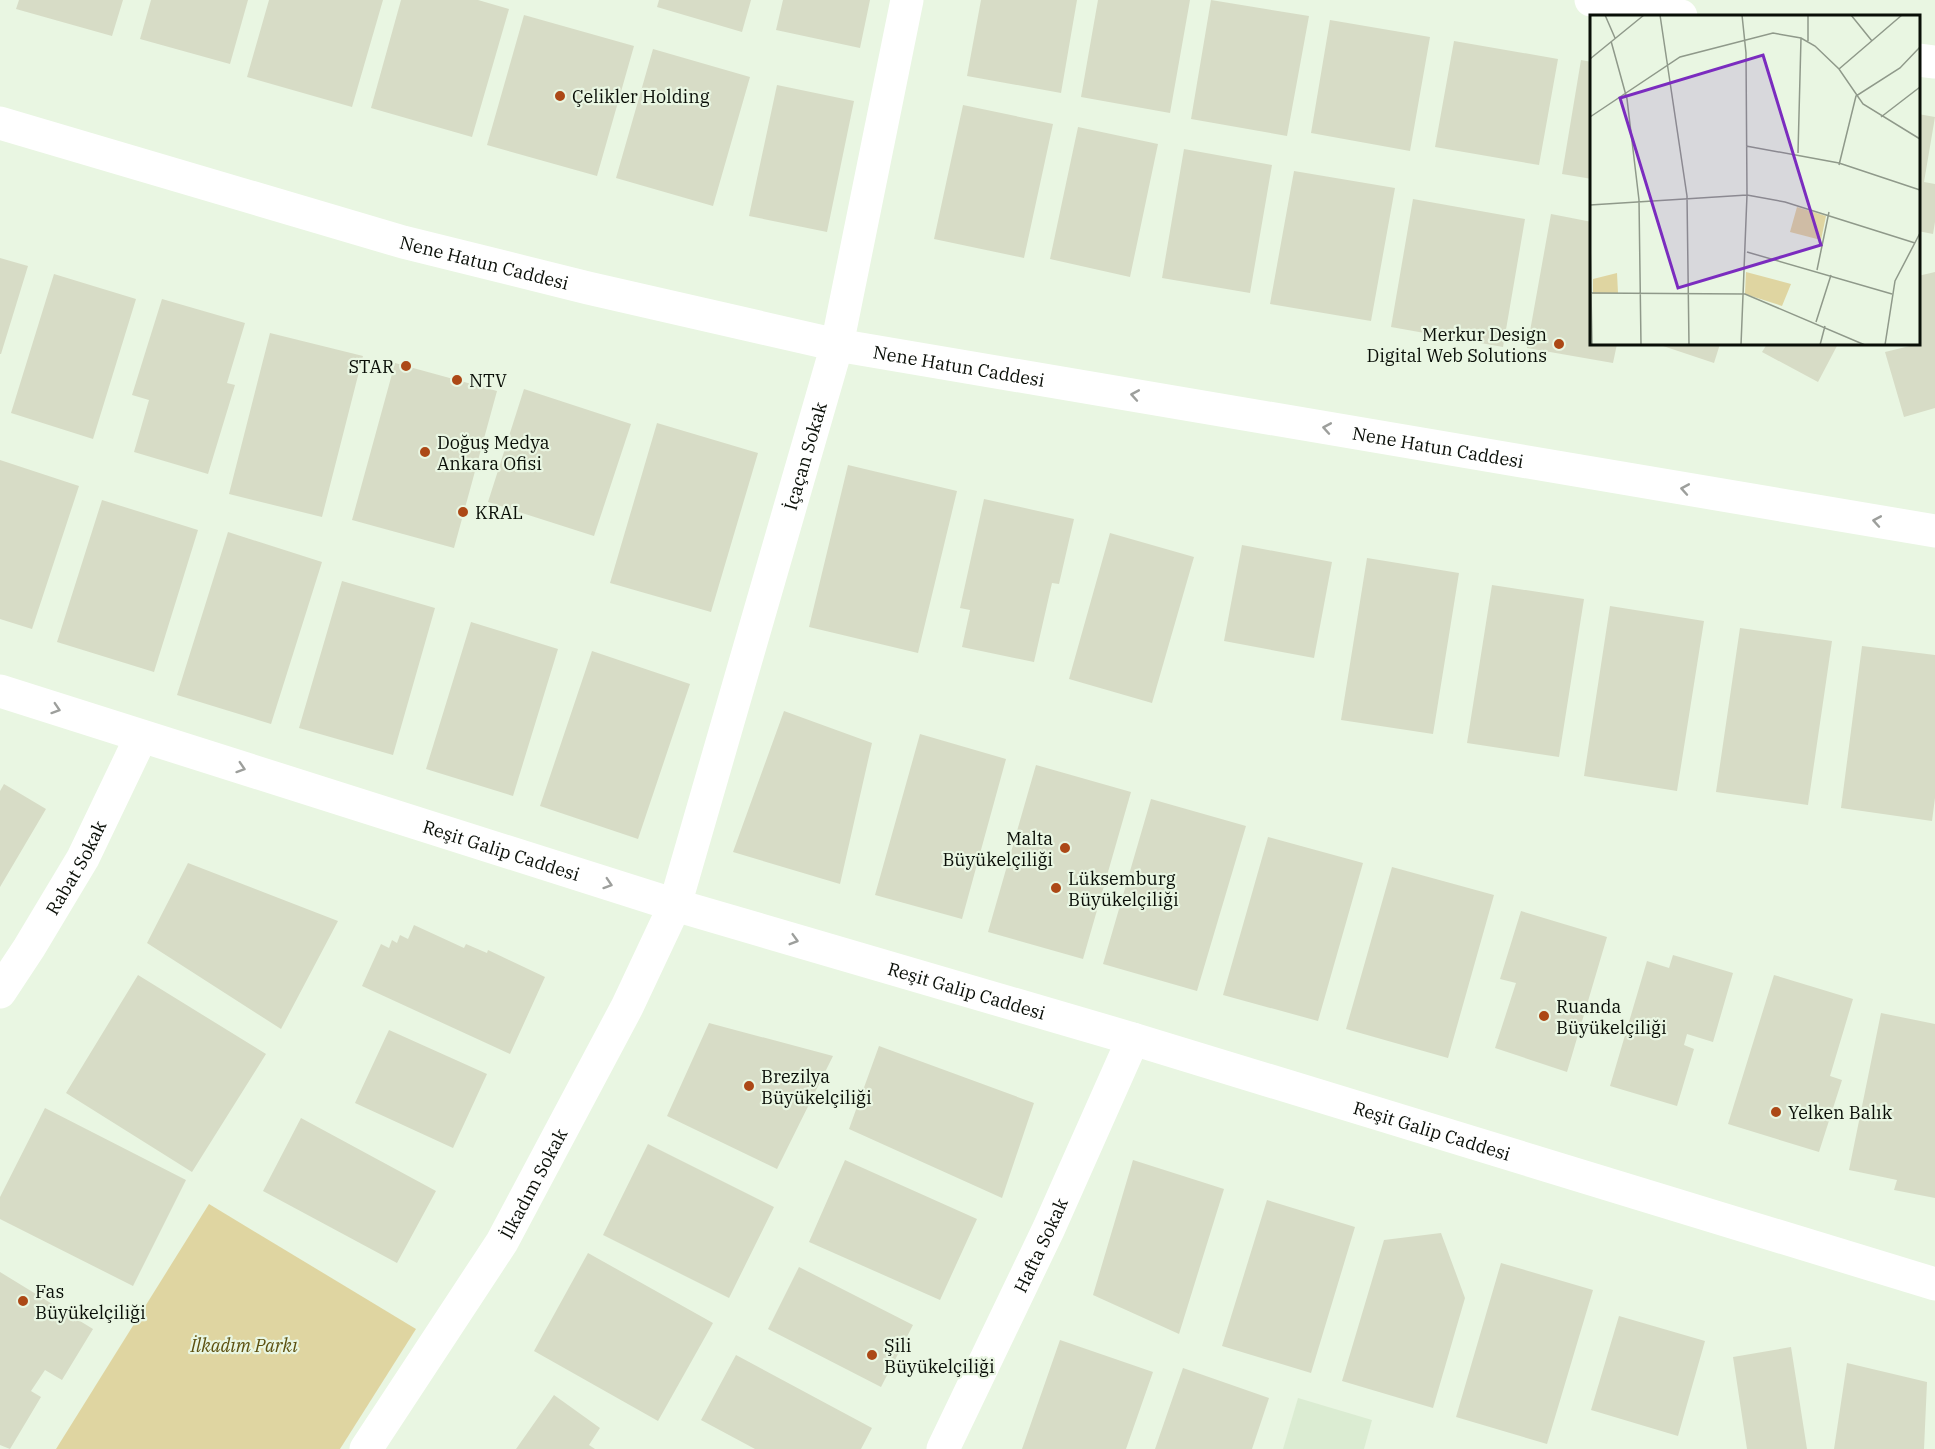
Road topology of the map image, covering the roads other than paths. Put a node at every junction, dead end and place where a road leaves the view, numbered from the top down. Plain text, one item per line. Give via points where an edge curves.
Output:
1 (907, 0) edge
2 (1591, 0) edge
3 (1675, 15) edge
4 (1920, 60) edge
5 (1935, 62) edge
6 (0, 123) edge
7 (837, 345) junction
8 (1935, 531) edge
9 (0, 691) edge
10 (141, 737) junction
11 (675, 905) junction
12 (0, 992) edge
13 (1133, 1039) junction
14 (1935, 1284) edge
15 (366, 1449) edge
16 (944, 1449) edge

1 - 7 main road, İçaçan Sokak
2 - 3 main road
4 - 5 main road
6 - 7 main road, Nene Hatun Caddesi via 403,242
8 -> 7 main road, Nene Hatun Caddesi
7 - 11 main road, İçaçan Sokak
9 -> 10 main road, Reşit Galip Caddesi
10 -> 11 main road, Reşit Galip Caddesi
10 - 12 main road, Rabat Sokak via 83,858
11 -> 13 main road, Reşit Galip Caddesi
11 - 15 main road, İlkadım Sokak via 627,1007 502,1242
13 - 14 main road, Reşit Galip Caddesi
13 - 16 main road, Hafta Sokak

